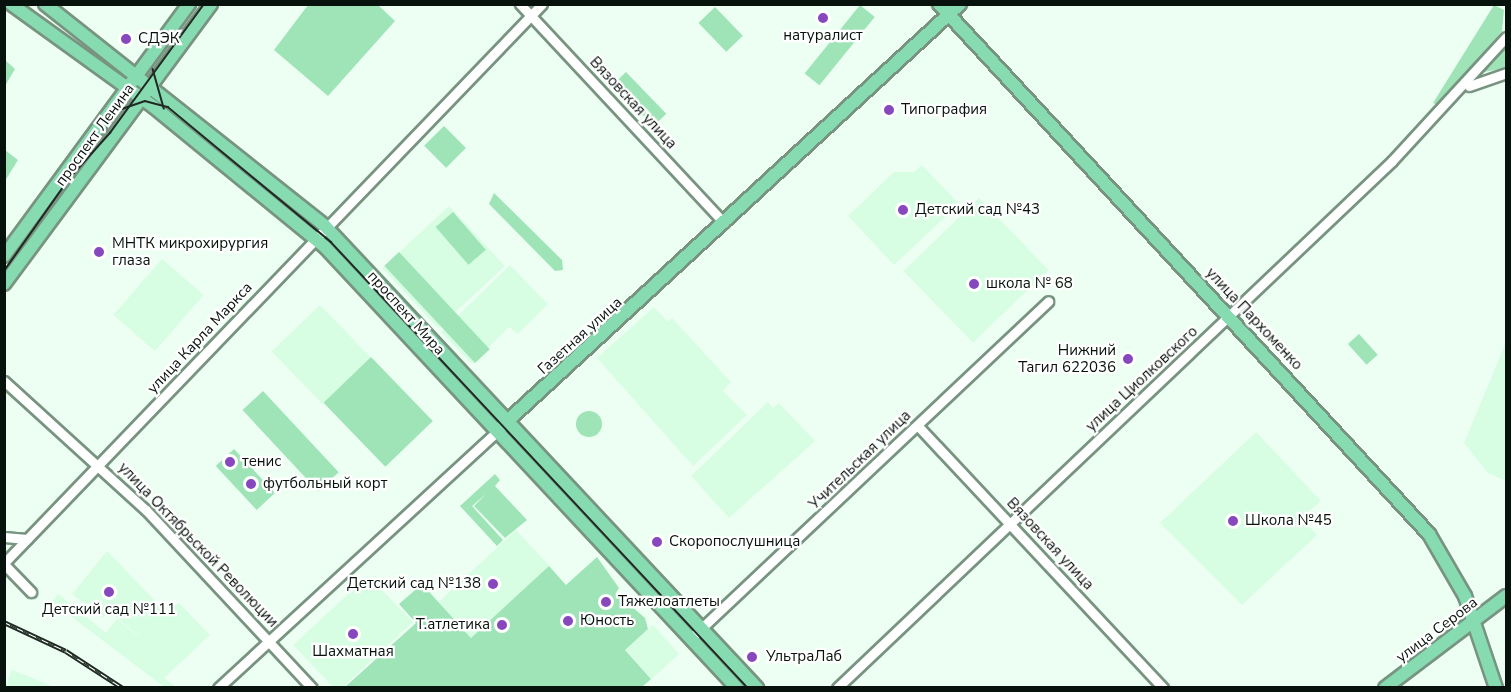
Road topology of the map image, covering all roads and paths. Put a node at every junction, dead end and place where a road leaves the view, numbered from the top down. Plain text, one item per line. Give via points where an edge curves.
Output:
1 (11, 4) edge
2 (45, 4) edge
3 (189, 4) edge
4 (211, 4) edge
5 (520, 4) edge
6 (542, 4) edge
7 (939, 4) edge
8 (960, 4) edge
9 (949, 15) junction
10 (530, 16) junction
11 (1506, 37) edge
12 (136, 73) junction
13 (1506, 73) edge
14 (151, 84) junction
15 (125, 88) junction
16 (1465, 88) junction
17 (141, 98) junction
18 (724, 223) junction
19 (325, 226) junction
20 (315, 238) junction
21 (4, 256) edge
22 (4, 284) edge
23 (1048, 302) dead end
24 (1231, 317) junction
25 (4, 381) edge
26 (507, 421) junction
27 (918, 426) junction
28 (496, 432) junction
29 (97, 465) junction
30 (1010, 523) junction
31 (4, 537) edge
32 (27, 539) junction
33 (4, 563) edge
34 (31, 592) dead end
35 (1506, 596) edge
36 (1475, 620) junction
37 (701, 629) junction
38 (691, 638) junction
39 (270, 640) junction
40 (838, 686) edge
41 (1162, 686) edge
42 (218, 687) edge
43 (312, 687) edge
44 (737, 687) edge
45 (756, 687) edge
46 (1385, 687) edge
47 (1496, 687) edge

1 - 15 main road, проспект Мира
2 - 12 main road, проспект Мира
3 - 12 main road, проспект Ленина
4 - 14 main road, проспект Ленина
5 - 10 street, Вязовская улица
6 - 10 street, улица Карла Маркса
7 - 9 main road, улица Пархоменко
8 - 9 main road, Газетная улица
9 - 18 main road, Газетная улица
9 - 24 main road, улица Пархоменко
10 - 18 street, Вязовская улица
10 - 19 street, улица Карла Маркса
11 - 16 street, улица Циолковского
12 - 14 main road, проспект Мира
12 - 15 main road, проспект Ленина
13 - 16 street, улица Циолковского
14 - 17 main road, проспект Ленина
14 - 19 main road, проспект Мира
15 - 17 main road, проспект Мира
15 - 21 main road, проспект Ленина
16 - 24 street, улица Циолковского
17 - 20 main road, проспект Мира
17 - 22 main road, проспект Ленина
18 - 26 main road, Газетная улица
19 - 20 street, улица Карла Маркса
19 - 26 main road, проспект Мира
20 - 28 main road, проспект Мира
20 - 29 street, улица Карла Маркса
23 - 27 street, Учительская улица
24 - 30 street, улица Циолковского
24 - 36 main road, улица Пархоменко via 1429,534
25 - 29 street, улица Октябрьской Революции
26 - 28 main road, Газетная улица
26 - 37 main road, проспект Мира
27 - 30 street, Вязовская улица
27 - 37 street, Учительская улица
28 - 38 main road, проспект Мира
28 - 39 street, Газетная улица
29 - 32 street, улица Карла Маркса
29 - 39 street, улица Октябрьской Революции
30 - 40 street, улица Циолковского
30 - 41 street, Вязовская улица
31 - 32 street
32 - 33 street, улица Карла Маркса
33 - 34 street
35 - 36 main road, улица Серова
36 - 46 main road, улица Серова
36 - 47 main road, улица Пархоменко
37 - 38 street, Учительская улица
37 - 45 main road, проспект Мира
38 - 44 main road, проспект Мира
39 - 42 street, Газетная улица
39 - 43 street, улица Октябрьской Революции

